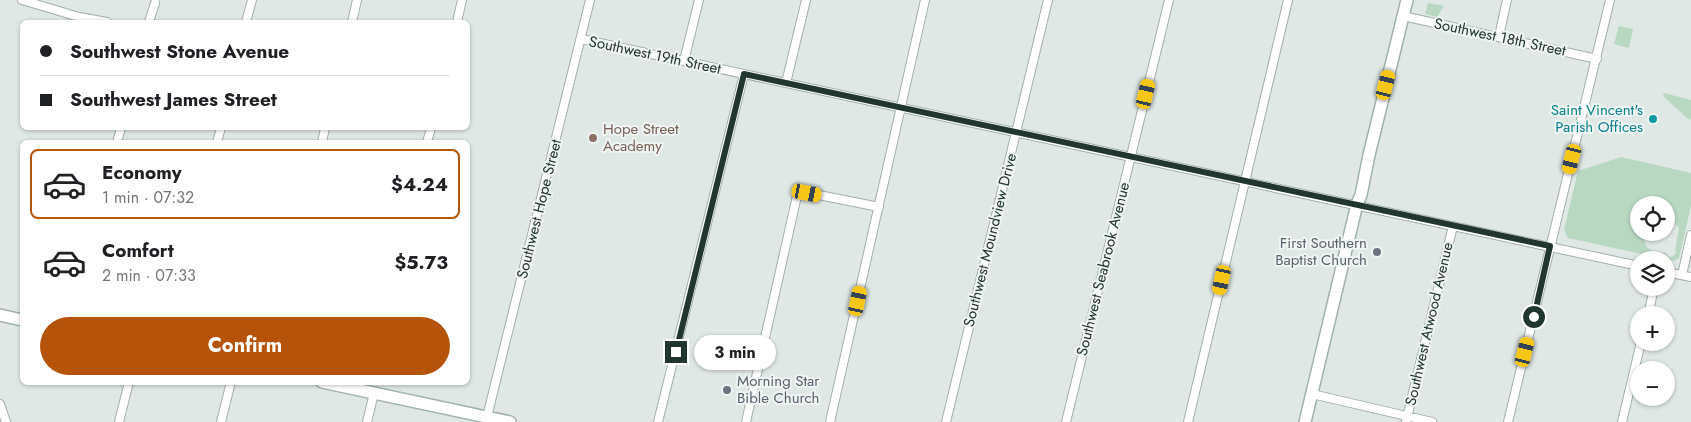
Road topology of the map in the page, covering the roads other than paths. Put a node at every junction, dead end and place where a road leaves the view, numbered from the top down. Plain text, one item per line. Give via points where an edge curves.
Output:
1 (22, 0) edge
2 (252, 0) edge
3 (357, 0) edge
4 (462, 0) edge
5 (590, 0) edge
6 (699, 0) edge
7 (806, 0) edge
8 (925, 0) edge
9 (1048, 0) edge
10 (1169, 0) edge
11 (1288, 0) edge
12 (1407, 0) edge
13 (1507, 0) edge
14 (1610, 0) edge
15 (155, 3) dead end
16 (1403, 16) junction
17 (98, 20) edge
18 (150, 20) edge
19 (247, 20) edge
20 (352, 20) edge
21 (457, 20) edge
22 (1499, 36) junction
23 (581, 39) junction
24 (1596, 58) junction
25 (684, 61) junction
26 (744, 74) junction
27 (786, 83) junction
28 (900, 107) junction
29 (1016, 132) junction
30 (1130, 156) junction
31 (1245, 181) junction
32 (1357, 204) junction
33 (879, 207) junction
34 (1453, 226) junction
35 (1691, 235) edge
36 (1550, 246) junction
37 (1630, 264) edge
38 (1675, 274) edge
39 (1682, 275) junction
40 (1691, 277) edge
41 (0, 315) edge
42 (20, 320) edge
43 (1639, 351) edge
44 (128, 385) edge
45 (230, 385) edge
46 (336, 385) edge
47 (374, 393) junction
48 (1312, 394) junction
49 (0, 404) edge
50 (487, 417) junction
51 (1407, 419) edge
52 (6, 422) edge
53 (119, 422) edge
54 (222, 422) edge
55 (367, 422) edge
56 (510, 422) edge
57 (658, 422) edge
58 (746, 422) edge
59 (830, 422) edge
60 (946, 422) edge
61 (1066, 422) edge
62 (1188, 422) edge
63 (1305, 422) edge
64 (1432, 422) edge
65 (1508, 422) edge
66 (1622, 422) edge

1 - 17 street
2 - 19 street
3 - 20 street
4 - 21 street
5 - 23 street, Southwest Hope Street
6 - 25 street
7 - 27 street
8 - 28 street
9 - 29 street, Southwest Moundview Drive
10 - 30 street, Southwest Seabrook Avenue
11 - 31 street
12 - 16 main road
13 - 22 street
14 - 24 street
15 - 18 street
16 - 22 street, Southwest 18th Street
16 - 32 main road via 1362,195
22 - 24 street, Southwest 18th Street
23 - 25 street, Southwest 19th Street
23 - 50 street, Southwest Hope Street
24 - 36 street
25 - 26 street, Southwest 19th Street
26 - 27 street, Southwest 19th Street
26 - 57 street
27 - 28 street, Southwest 19th Street
28 - 29 street, Southwest 19th Street
28 - 33 street
29 - 30 street, Southwest 19th Street
29 - 60 street, Southwest Moundview Drive
30 - 31 street, Southwest 19th Street
30 - 61 street, Southwest Seabrook Avenue
31 - 32 street, Southwest 19th Street
31 - 62 street
32 - 34 street, Southwest 19th Street
32 - 48 main road
33 - 58 street via 801,192 796,198
33 - 59 street
34 - 36 street, Southwest 19th Street
34 - 51 street, Southwest Atwood Avenue
35 - 39 street
36 - 37 street, Southwest 19th Street
36 - 65 street
38 - 39 street
39 - 40 street
41 - 42 main road
43 - 66 street
44 - 53 street
45 - 54 street
46 - 47 main road
47 - 50 main road
47 - 55 street
48 - 51 street
48 - 63 main road
49 - 52 street
50 - 56 main road
51 - 64 street

